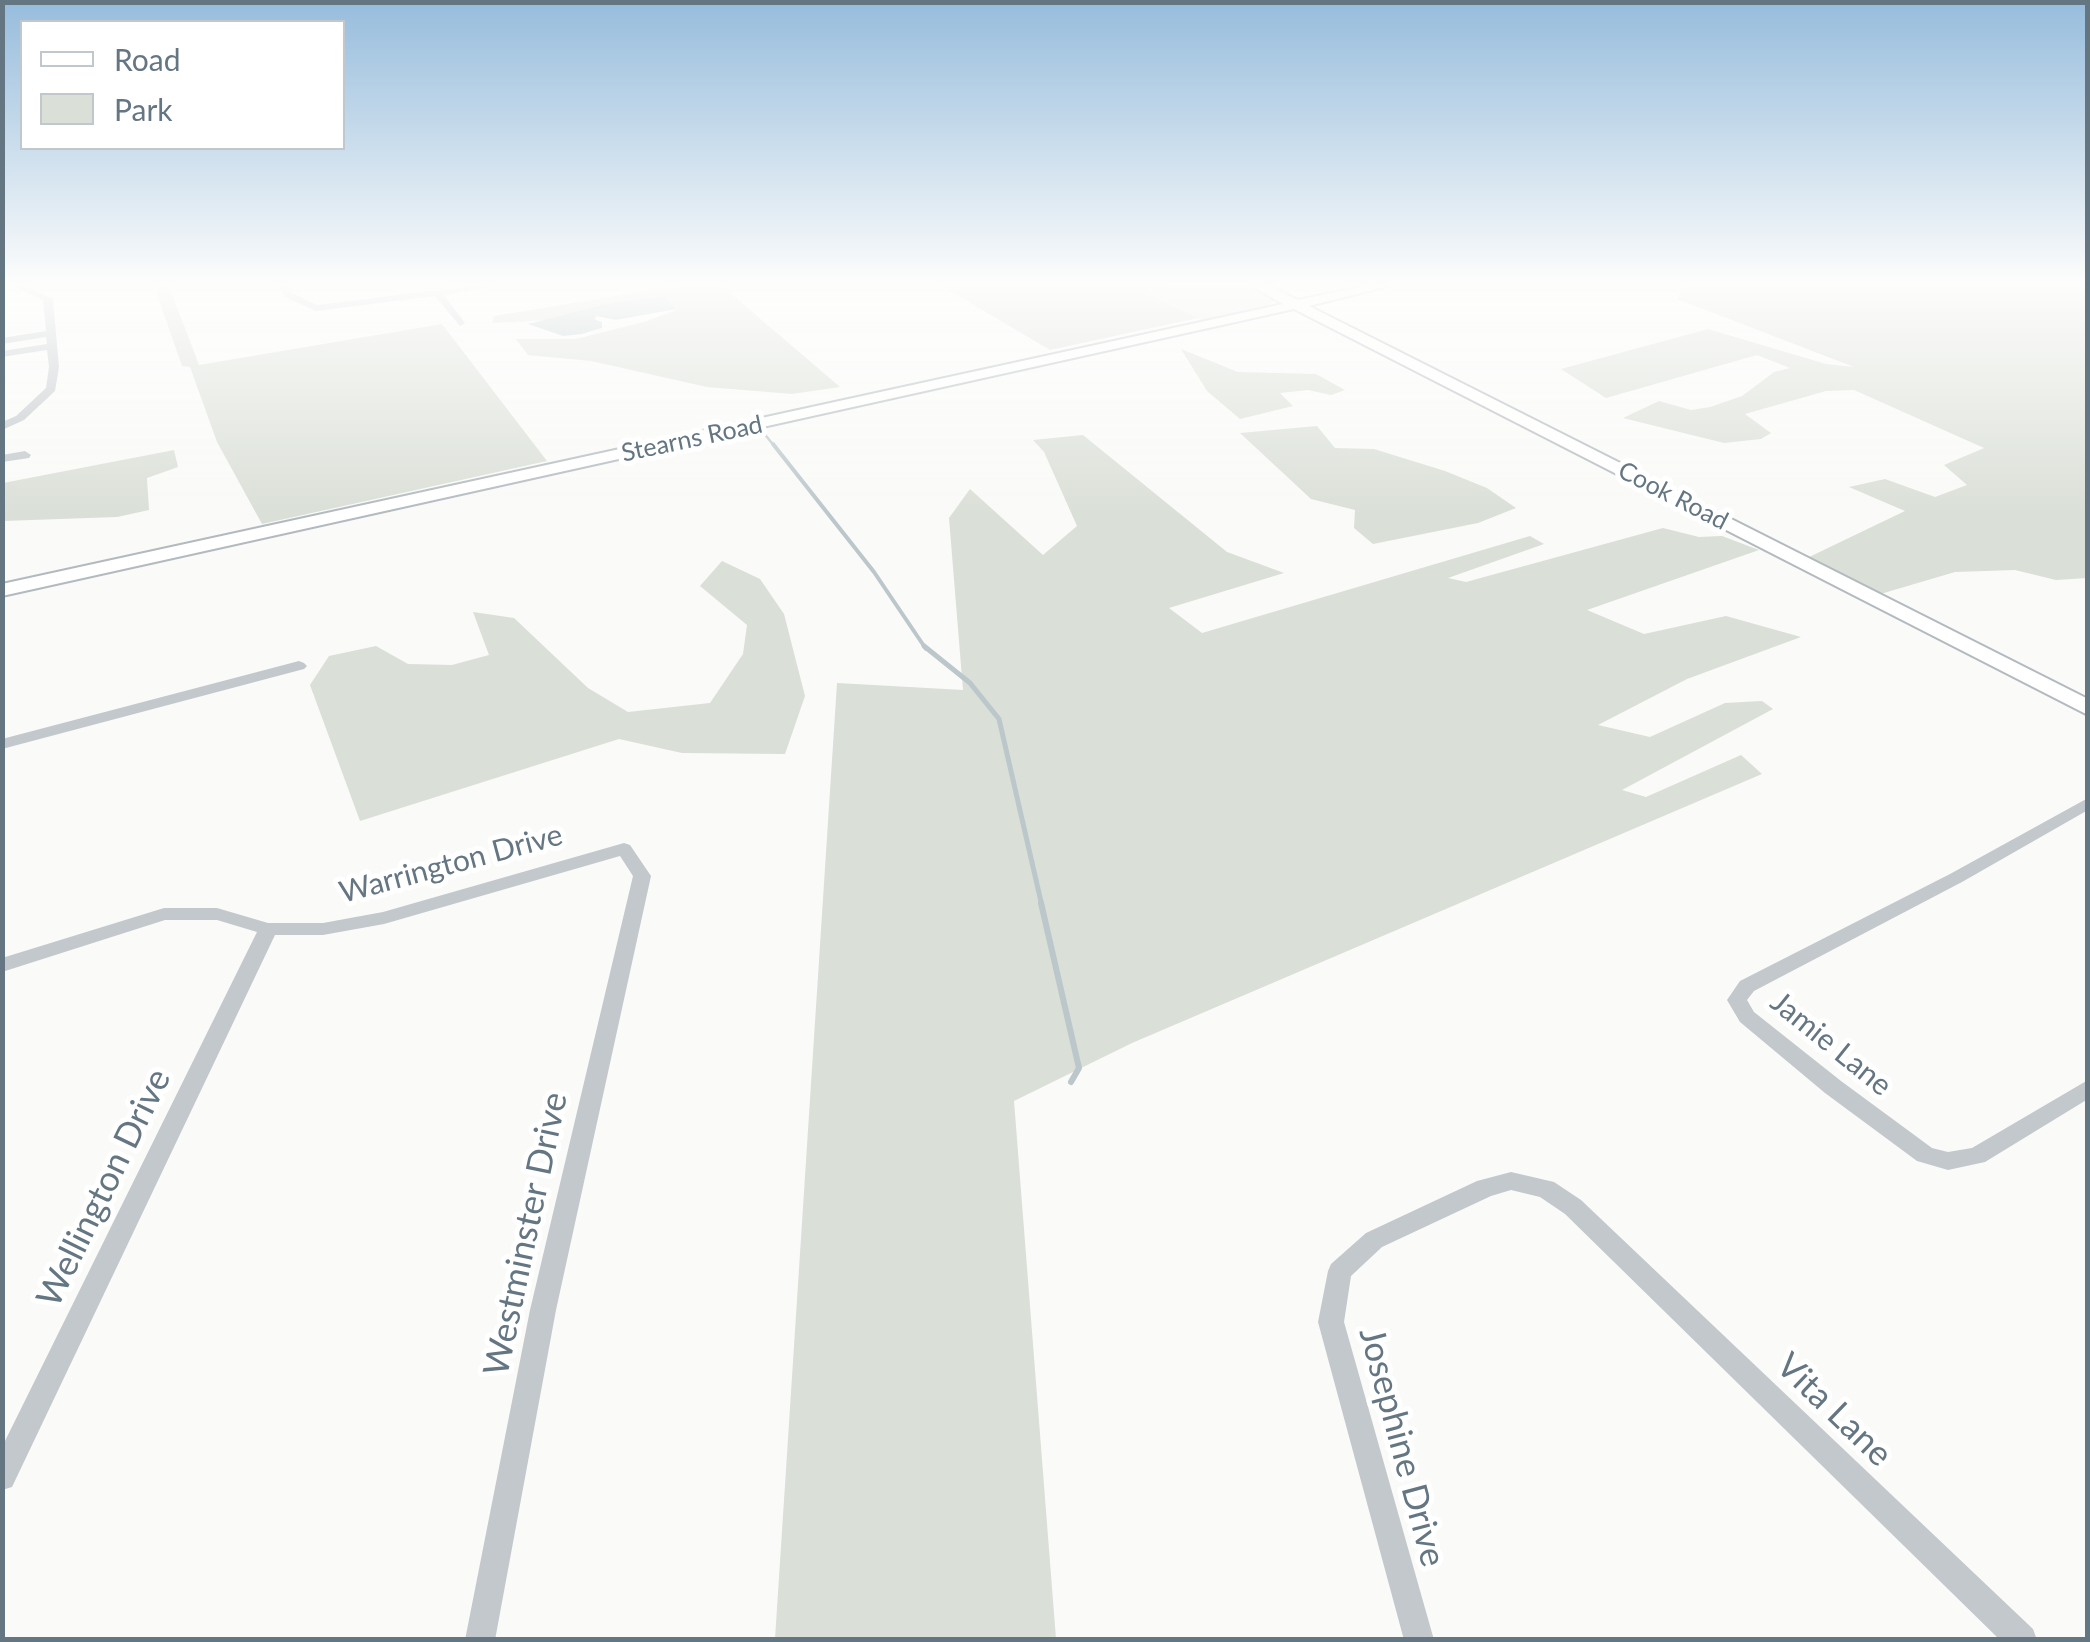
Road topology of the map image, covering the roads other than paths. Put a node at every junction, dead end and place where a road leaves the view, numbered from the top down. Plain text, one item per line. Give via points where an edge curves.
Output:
1 (52, 363) edge
2 (1042, 363) edge
3 (1412, 363) edge
4 (2, 426) edge
5 (25, 454) dead end
6 (2, 459) edge
7 (2, 590) edge
8 (299, 666) dead end
9 (2088, 708) edge
10 (2, 744) edge
11 (2088, 802) edge
12 (624, 849) joint
13 (268, 929) junction
14 (2, 965) edge
15 (2088, 1088) edge
16 (1597, 1231) joint
17 (2, 1477) edge
18 (480, 1640) edge
19 (1418, 1640) edge
20 (2022, 1640) edge

1 - 4 street via 51,389
2 - 7 main road, Stearns Road
3 - 9 main road, Cook Road
5 - 6 street
8 - 10 street
11 - 15 street, Jamie Lane via 1747,986 1737,1000 1746,1017 1833,1087 1925,1155 1948,1161 1977,1156
12 - 13 street, Warrington Drive via 384,918 323,929
12 - 18 street, Westminster Drive via 642,876 542,1310
13 - 14 street, Warrington Drive via 217,914 164,914
13 - 17 street, Wellington Drive
16 - 19 street, Josephine Drive via 1546,1189 1511,1181 1374,1240 1340,1270 1331,1322
16 - 20 street, Vita Lane

